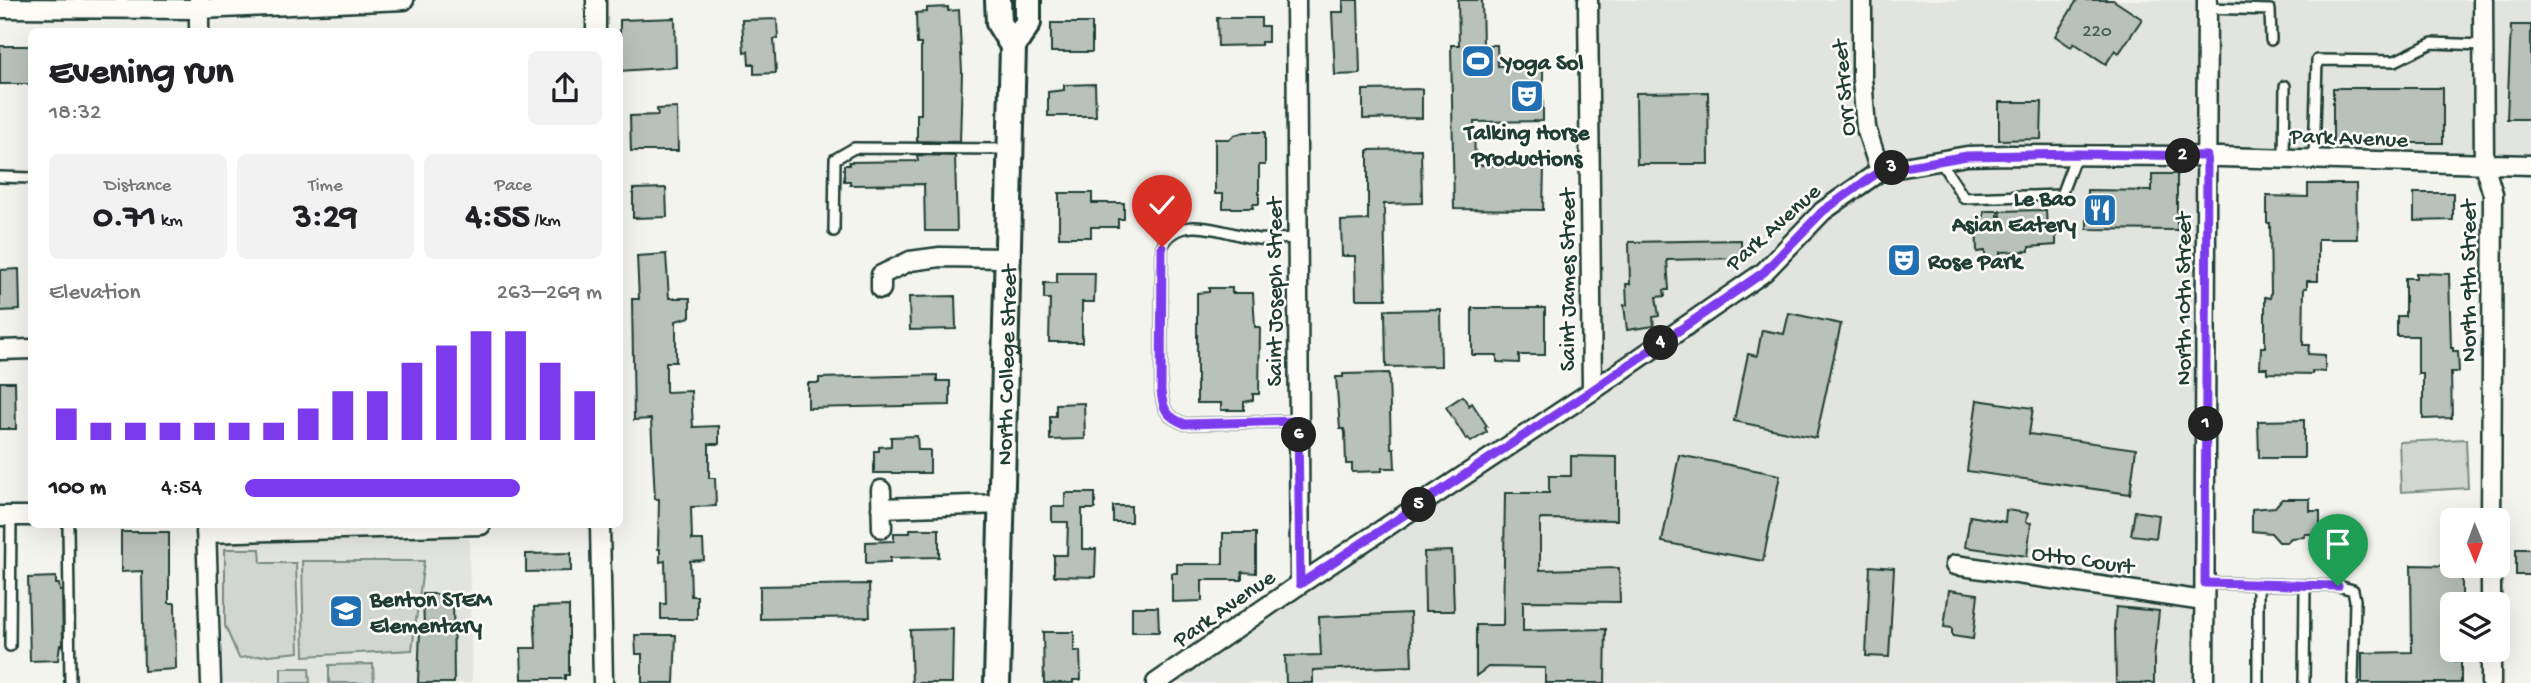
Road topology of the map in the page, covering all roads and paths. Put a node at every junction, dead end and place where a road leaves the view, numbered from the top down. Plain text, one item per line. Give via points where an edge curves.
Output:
1 (404, 0) edge
2 (596, 0) edge
3 (998, 0) edge
4 (1028, 0) edge
5 (1296, 0) edge
6 (1588, 0) edge
7 (1862, 0) edge
8 (2483, 0) edge
9 (379, 1) edge
10 (199, 4) edge
11 (2207, 4) edge
12 (0, 8) edge
13 (199, 28) edge
14 (596, 28) edge
15 (2272, 40) dead end
16 (2484, 46) junction
17 (1013, 47) junction
18 (2285, 86) dead end
19 (1010, 149) junction
20 (2076, 154) junction
21 (2207, 156) junction
22 (2284, 159) junction
23 (2314, 160) junction
24 (1940, 161) junction
25 (2484, 165) junction
26 (2531, 165) edge
27 (1880, 171) junction
28 (0, 177) edge
29 (28, 177) edge
30 (834, 231) dead end
31 (1297, 238) junction
32 (1007, 258) junction
33 (881, 289) dead end
34 (28, 349) edge
35 (0, 350) edge
36 (1591, 391) junction
37 (1298, 421) junction
38 (1003, 504) junction
39 (2491, 508) edge
40 (5, 516) edge
41 (28, 516) edge
42 (68, 528) edge
43 (275, 528) edge
44 (600, 528) edge
45 (882, 528) dead end
46 (206, 529) edge
47 (1955, 565) dead end
48 (1300, 584) junction
49 (2258, 584) junction
50 (2305, 585) junction
51 (2205, 592) junction
52 (10, 646) dead end
53 (2491, 662) edge
54 (70, 683) edge
55 (211, 683) edge
56 (603, 683) edge
57 (997, 683) edge
58 (1156, 683) edge
59 (2204, 683) edge
60 (2258, 683) edge
61 (2304, 683) edge
62 (2354, 683) edge
63 (2491, 683) edge

1 - 9 street
2 - 14 street
3 - 17 main road, North College Street via 999,23
4 - 17 main road, North College Street via 1028,23
5 - 31 street, Saint Joseph Street
6 - 36 street, Saint James Street
7 - 27 street, Orr Street via 1866,128
8 - 16 street, North 9th Street
9 - 10 street
10 - 12 street
10 - 13 street
11 - 15 lane via 2270,10
11 - 21 street, North 10th Street
16 - 23 lane via 2432,43 2395,61 2317,60
16 - 25 street, North 9th Street
17 - 19 main road, North College Street
18 - 22 lane
19 - 30 lane via 854,148 835,159
19 - 32 main road, North College Street
20 - 21 street, Park Avenue
20 - 24 street, Park Avenue via 1967,156
20 - 24 lane via 2061,195 1964,198
21 - 22 street, Park Avenue
21 - 51 street, North 10th Street
22 - 23 street, Park Avenue
23 - 25 street, Park Avenue
24 - 27 street, Park Avenue
25 - 26 street, Park Avenue
25 - 39 street, North 9th Street via 2493,194
27 - 36 street, Park Avenue via 1823,211 1764,272
28 - 29 lane
31 - 37 street, Saint Joseph Street
31 - 37 lane via 1260,239 1188,226 1166,237 1162,247 1161,391 1163,408 1185,424
32 - 33 street via 910,261 881,275
32 - 38 main road, North College Street
34 - 35 street
36 - 48 street, Park Avenue
37 - 48 street, Saint Joseph Street
38 - 45 street via 881,499
38 - 57 main road, North College Street
40 - 41 street
40 - 52 lane
42 - 54 lane
43 - 46 street
44 - 56 street
46 - 55 street
47 - 51 street, Otto Court
48 - 58 street, Park Avenue
49 - 50 lane
49 - 51 lane
49 - 60 lane
50 - 61 lane
50 - 62 lane via 2353,590
51 - 59 street, North 10th Street
53 - 63 street

